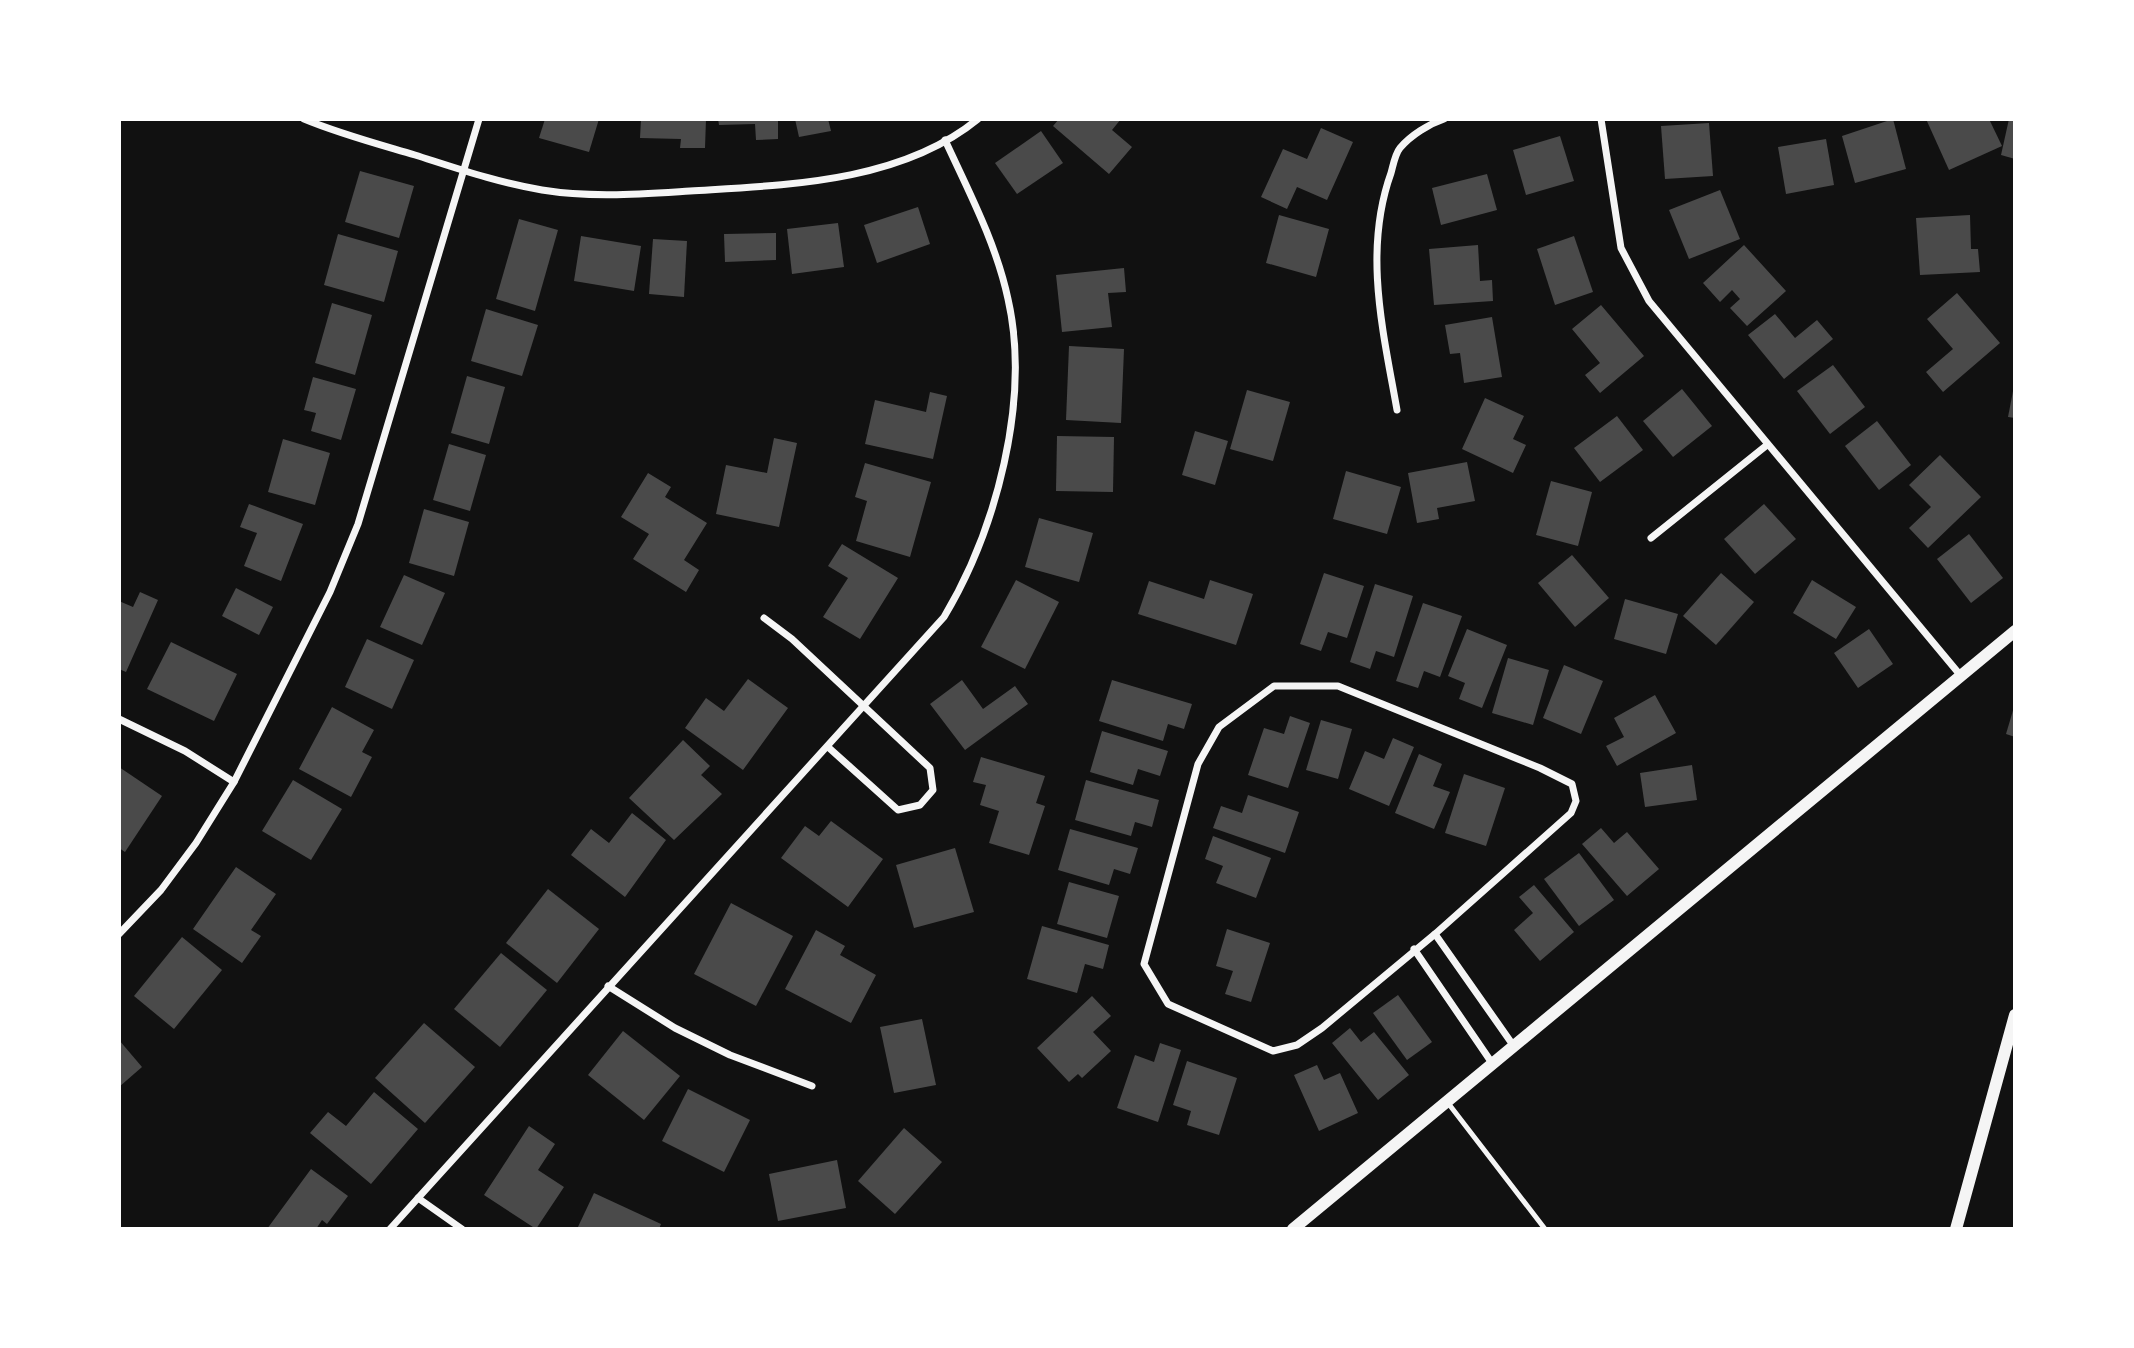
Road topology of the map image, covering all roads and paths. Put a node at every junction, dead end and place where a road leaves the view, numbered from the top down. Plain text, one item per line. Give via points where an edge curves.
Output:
1 (304, 119) edge
2 (479, 119) edge
3 (978, 119) edge
4 (1444, 119) edge
5 (1601, 119) edge
6 (945, 140) junction
7 (463, 170) junction
8 (1397, 410) dead end
9 (1767, 445) junction
10 (1651, 538) dead end
11 (764, 618) dead end
12 (2015, 631) edge
13 (1961, 676) junction
14 (865, 705) junction
15 (119, 719) edge
16 (828, 747) junction
17 (234, 782) junction
18 (119, 934) edge
19 (1435, 934) junction
20 (1414, 949) junction
21 (608, 986) junction
22 (2015, 1015) edge
23 (1513, 1045) junction
24 (1492, 1063) junction
25 (812, 1086) dead end
26 (1446, 1100) junction
27 (418, 1198) junction
28 (390, 1229) edge
29 (462, 1229) edge
30 (1293, 1229) edge
31 (1545, 1229) edge
32 (1956, 1229) edge

1 - 7 street
2 - 7 street
3 - 6 street
4 - 8 street via 1430,124 1399,149 1383,195 1376,242 1378,304
5 - 9 street via 1621,248 1649,302
6 - 7 street via 890,163 786,186 582,195 541,190
6 - 14 street via 993,244 1009,300 1015,393 1005,457 961,589 944,617
7 - 17 street via 358,524 330,593
9 - 10 street
9 - 13 street
11 - 14 street
12 - 13 street
13 - 23 street
14 - 16 street
14 - 16 street via 930,768 933,790 920,805 898,810
15 - 17 street via 186,751
16 - 21 street
17 - 18 street via 161,890
19 - 20 street
19 - 20 street via 1571,813 1576,801 1572,784 1338,686 1274,686 1219,727 1198,764 1144,964 1168,1004 1273,1051 1297,1045 1322,1028
19 - 23 street
20 - 24 street
21 - 25 street via 719,1050
21 - 27 street
22 - 32 street
23 - 24 street
24 - 26 street
26 - 30 street
26 - 31 lane
27 - 28 street
27 - 29 street

